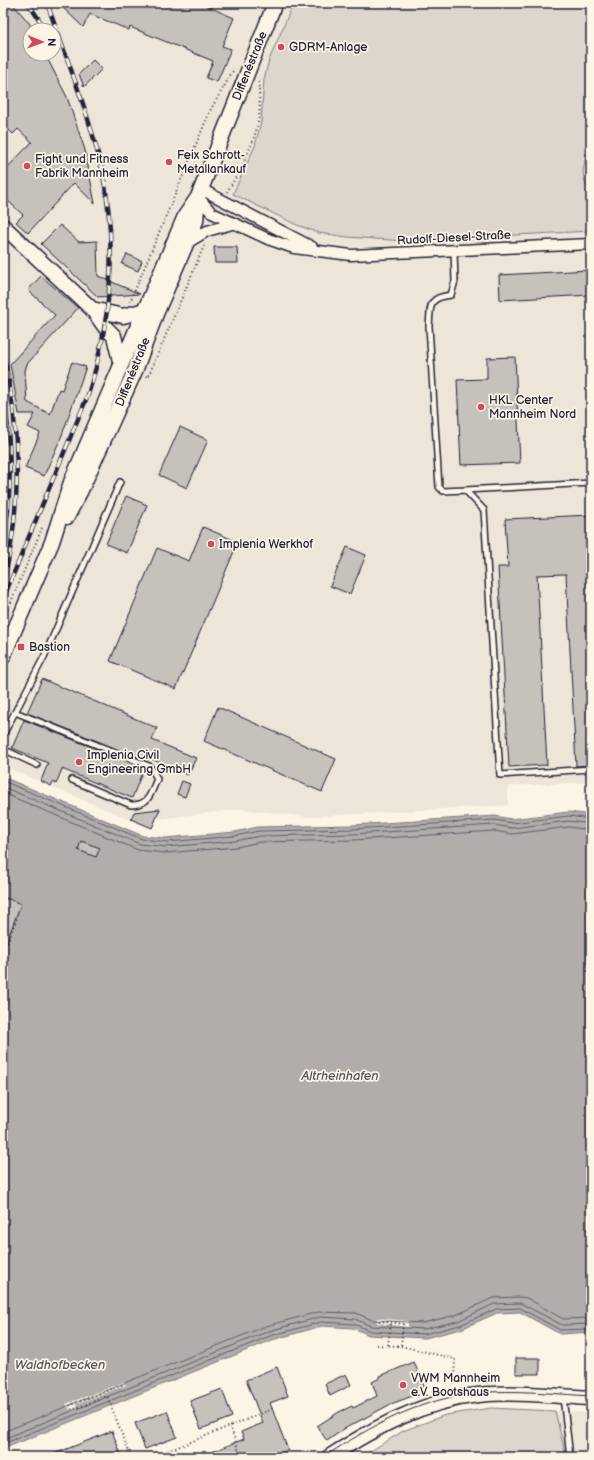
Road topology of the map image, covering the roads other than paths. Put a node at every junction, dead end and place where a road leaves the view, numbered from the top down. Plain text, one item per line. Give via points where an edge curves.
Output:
1 (275, 3) edge
2 (199, 193) junction
3 (232, 224) junction
4 (3, 226) edge
5 (186, 243) junction
6 (591, 244) edge
7 (319, 251) junction
8 (454, 251) junction
9 (92, 308) junction
10 (145, 310) junction
11 (123, 316) junction
12 (149, 332) junction
13 (135, 334) junction
14 (114, 336) junction
15 (143, 350) junction
16 (121, 365) junction
17 (120, 482) dead end
18 (591, 483) edge
19 (465, 490) junction
20 (52, 542) junction
21 (3, 657) edge
22 (15, 712) junction
23 (3, 735) edge
24 (3, 749) edge
25 (37, 765) dead end
26 (591, 769) edge
27 (72, 780) dead end
28 (563, 1397) junction
29 (591, 1398) edge
30 (329, 1457) edge
31 (570, 1457) edge

1 - 2 main road, Diffenéstraße
2 - 3 street, Rudolf-Diesel-Straße via 212,213
2 - 5 main road, Diffenéstraße via 196,221
2 - 7 street, Rudolf-Diesel-Straße via 222,199
2 - 10 main road, Diffenéstraße via 185,216
3 - 5 street via 207,231
3 - 7 street, Rudolf-Diesel-Straße via 294,248
4 - 9 main road
5 - 12 main road, Diffenéstraße
6 - 8 street, Rudolf-Diesel-Straße
7 - 8 street, Rudolf-Diesel-Straße via 351,255
8 - 19 lane via 455,281 451,295 438,296 431,304 429,326 438,487 444,491
9 - 11 main road
9 - 14 main road
10 - 11 main road
10 - 13 main road, Diffenéstraße
11 - 13 main road
12 - 13 main road
12 - 15 main road, Diffenéstraße
13 - 14 main road
13 - 15 main road
13 - 16 main road, Diffenéstraße
14 - 16 main road
15 - 20 main road, Diffenéstraße via 81,490
16 - 20 main road, Diffenéstraße via 71,482
17 - 22 lane via 44,657
18 - 19 lane
19 - 26 lane via 484,510 500,775
20 - 21 main road, Diffenéstraße
22 - 23 lane
22 - 27 lane via 148,766 157,779 148,800 141,805 131,805
24 - 25 lane
28 - 29 main road
28 - 30 main road via 494,1394 447,1400 384,1424
28 - 31 lane

